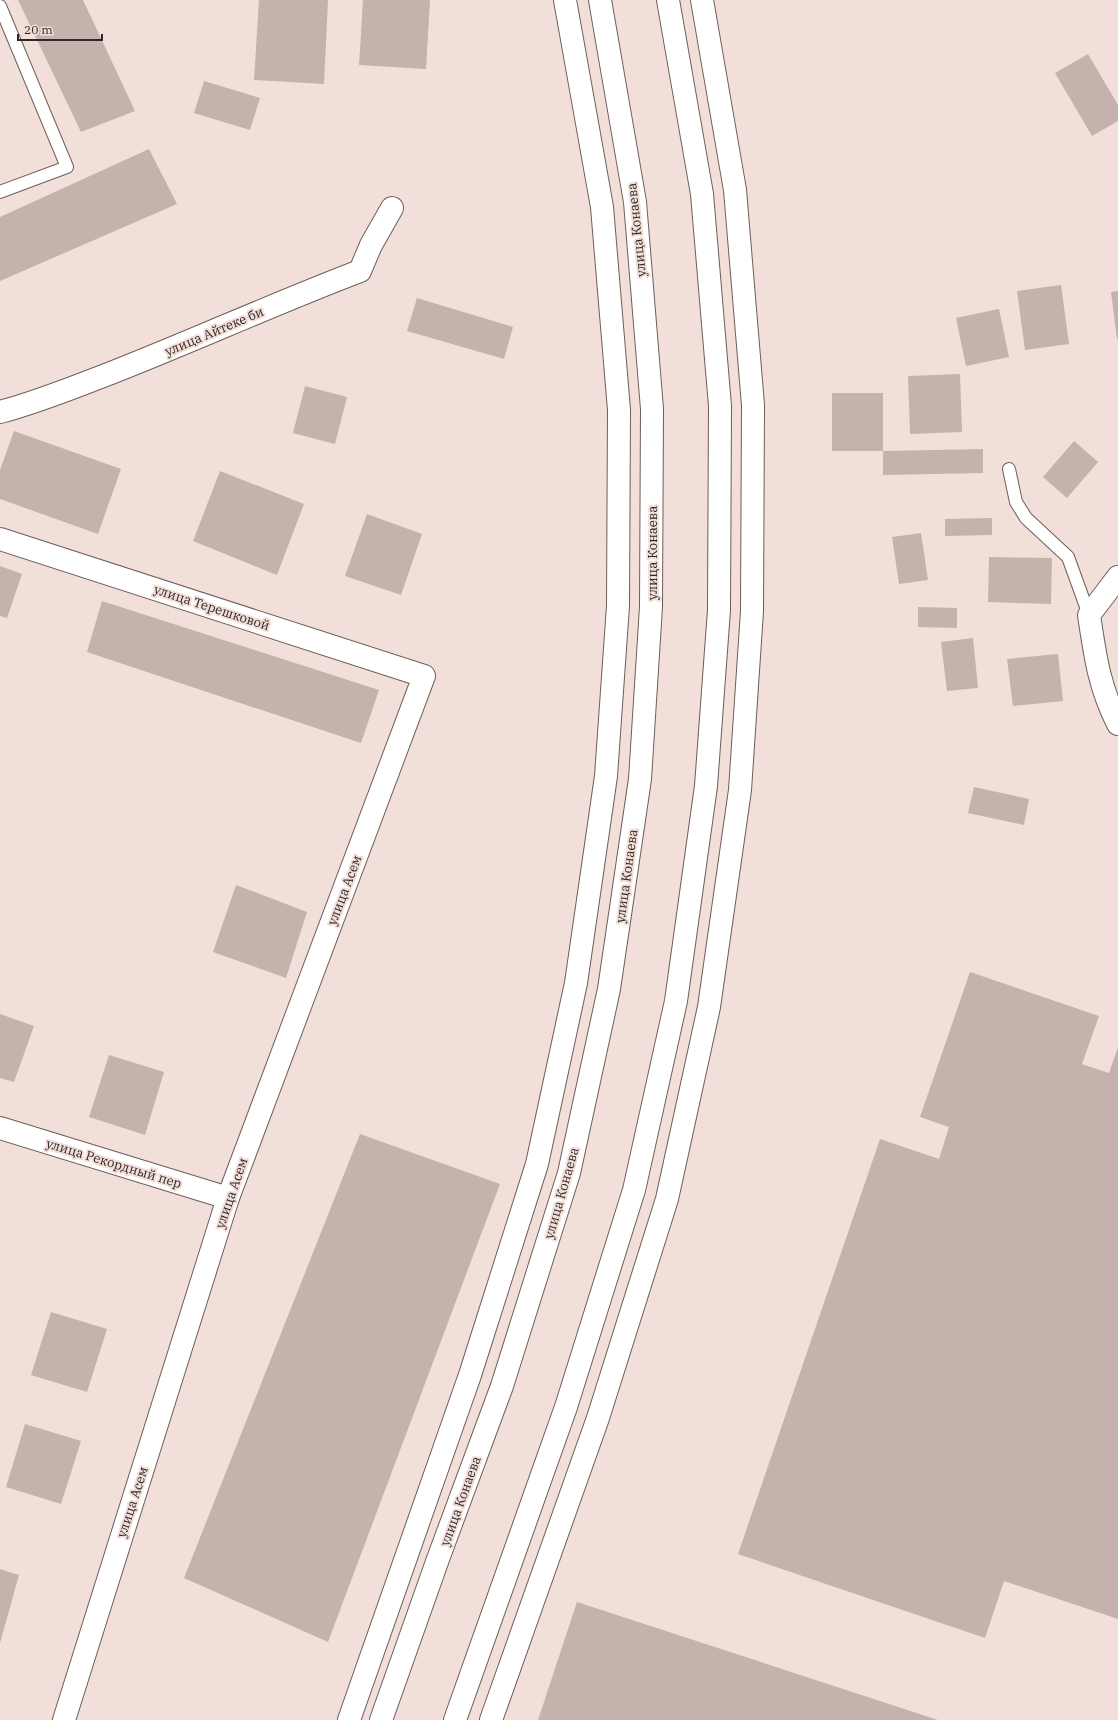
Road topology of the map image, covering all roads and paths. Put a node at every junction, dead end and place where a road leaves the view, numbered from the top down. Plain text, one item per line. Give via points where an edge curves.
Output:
1 (565, 0) edge
2 (600, 0) edge
3 (668, 0) edge
4 (702, 0) edge
5 (0, 6) edge
6 (0, 192) edge
7 (392, 208) dead end
8 (0, 412) edge
9 (1009, 469) dead end
10 (0, 539) edge
11 (1118, 577) edge
12 (1090, 615) junction
13 (424, 676) joint
14 (1118, 724) edge
15 (0, 1128) edge
16 (228, 1198) junction
17 (64, 1720) edge
18 (349, 1720) edge
19 (381, 1720) edge
20 (455, 1720) edge
21 (491, 1720) edge

1 - 18 main road via 602,207 619,410 618,606 606,776 576,983 537,1164 470,1376
2 - 19 main road, улица Конаева via 635,202 652,409 651,607 640,779 609,989 569,1173 502,1386
3 - 20 main road via 702,194 720,406 719,610 706,786 676,1001 634,1190 566,1407
4 - 21 main road via 735,190 753,405 752,611 740,790 709,1007 667,1199 598,1418
5 - 6 lane via 67,167
7 - 8 main road, улица Айтеке би via 360,270 170,350 32,404
9 - 12 lane via 1016,502 1026,518 1068,557
10 - 13 main road, улица Терешковой
11 - 12 main road
12 - 14 main road via 1097,671
13 - 16 main road, улица Асем
15 - 16 main road, улица Рекордный пер
16 - 17 main road, улица Асем

